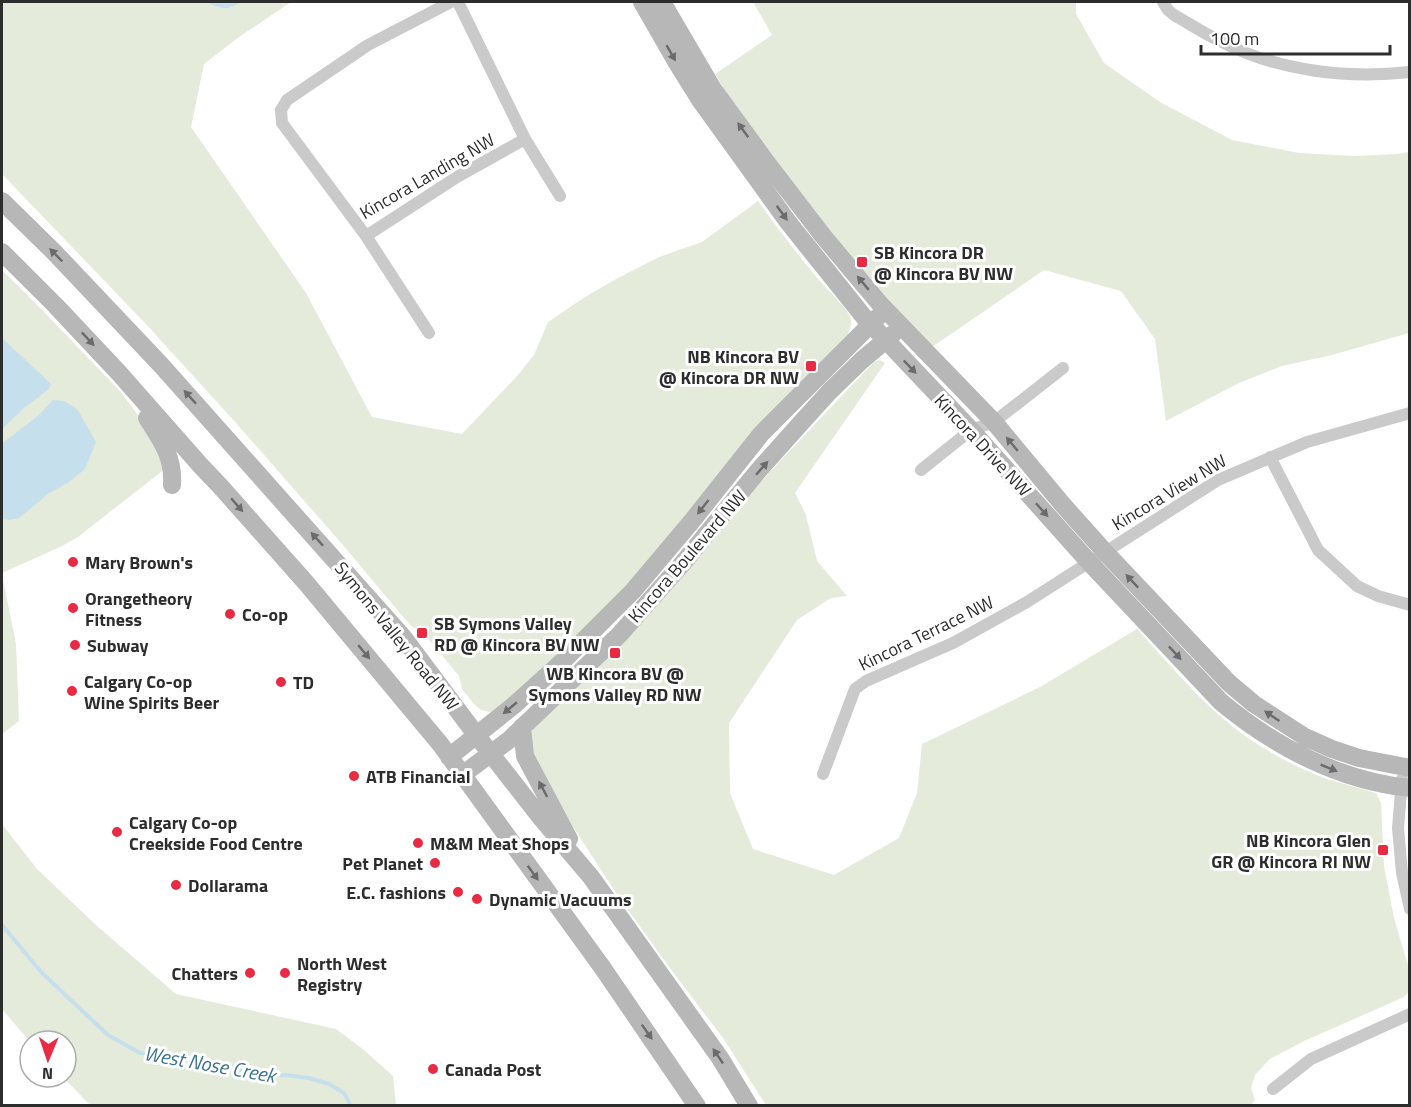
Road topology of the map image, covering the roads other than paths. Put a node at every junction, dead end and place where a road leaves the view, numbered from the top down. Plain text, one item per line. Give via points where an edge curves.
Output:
1 (451, 2) edge
2 (458, 2) edge
3 (642, 2) edge
4 (662, 2) edge
5 (1163, 2) edge
6 (1410, 72) edge
7 (525, 139) junction
8 (560, 196) dead end
9 (2, 201) edge
10 (366, 236) junction
11 (2, 252) edge
12 (886, 310) junction
13 (870, 324) junction
14 (902, 327) junction
15 (429, 333) dead end
16 (885, 341) junction
17 (1063, 368) dead end
18 (119, 373) junction
19 (1410, 413) edge
20 (994, 422) junction
21 (971, 430) junction
22 (1270, 458) junction
23 (921, 470) dead end
24 (172, 484) dead end
25 (1097, 557) junction
26 (1410, 605) edge
27 (522, 726) junction
28 (477, 736) junction
29 (491, 754) junction
30 (449, 757) junction
31 (1406, 768) edge
32 (823, 774) dead end
33 (462, 775) junction
34 (1405, 788) edge
35 (591, 877) junction
36 (1410, 909) edge
37 (1410, 1014) edge
38 (1273, 1089) dead end
39 (697, 1106) edge
40 (749, 1106) edge

1 - 10 street, Kincora Landing NW via 368,45 287,100 281,110 282,123
2 - 7 street
3 -> 13 street, Kincora Drive NW via 677,63 741,158
12 -> 4 street, Kincora Drive NW via 822,236 767,163 714,88
5 - 6 street via 1174,15 1223,43 1274,62 1358,75
7 - 8 street
7 - 10 street, Kincora Landing NW
28 -> 9 street, Symons Valley Road NW via 403,637 255,470 161,365
10 - 15 street
11 -> 18 street, Symons Valley Road NW
12 - 13 street, Kincora Boulevard NW
12 - 14 street, Kincora Drive NW
13 - 16 street, Kincora Drive NW
13 -> 28 street, Kincora Boulevard NW via 761,434 633,591 562,662
14 - 16 street, Kincora Boulevard NW
14 - 20 street, Kincora Drive NW
16 -> 21 street, Kincora Drive NW
27 -> 16 street, Kincora Boulevard NW via 619,635 800,424
17 - 20 street
18 - 24 street via 162,442 171,461
18 -> 30 street, Symons Valley Road NW via 307,584
19 - 22 street, Kincora View NW via 1307,442
20 - 21 street
25 -> 20 street, Kincora Drive NW via 1063,505
21 - 23 street
21 -> 25 street, Kincora Drive NW
22 - 25 street, Kincora View NW via 1218,480
22 - 26 street via 1318,550 1357,586
31 -> 25 street, Kincora Drive NW via 1332,749 1305,737 1254,704
25 - 32 street, Kincora Terrace NW via 953,643 855,689
25 -> 34 street, Kincora Drive NW via 1221,702 1244,721 1329,768
27 - 29 street, Kincora Boulevard NW
35 -> 27 street via 525,756
28 - 29 street, Symons Valley Road NW
28 - 30 street, Kincora Boulevard NW
29 - 33 street, Kincora Boulevard NW
29 - 35 street, Symons Valley Road NW
30 - 33 street, Symons Valley Road NW
31 - 34 street
33 -> 39 street, Symons Valley Road NW via 602,967
34 - 36 street via 1398,828
40 -> 35 street, Symons Valley Road NW via 720,1058
37 - 38 street via 1311,1059

